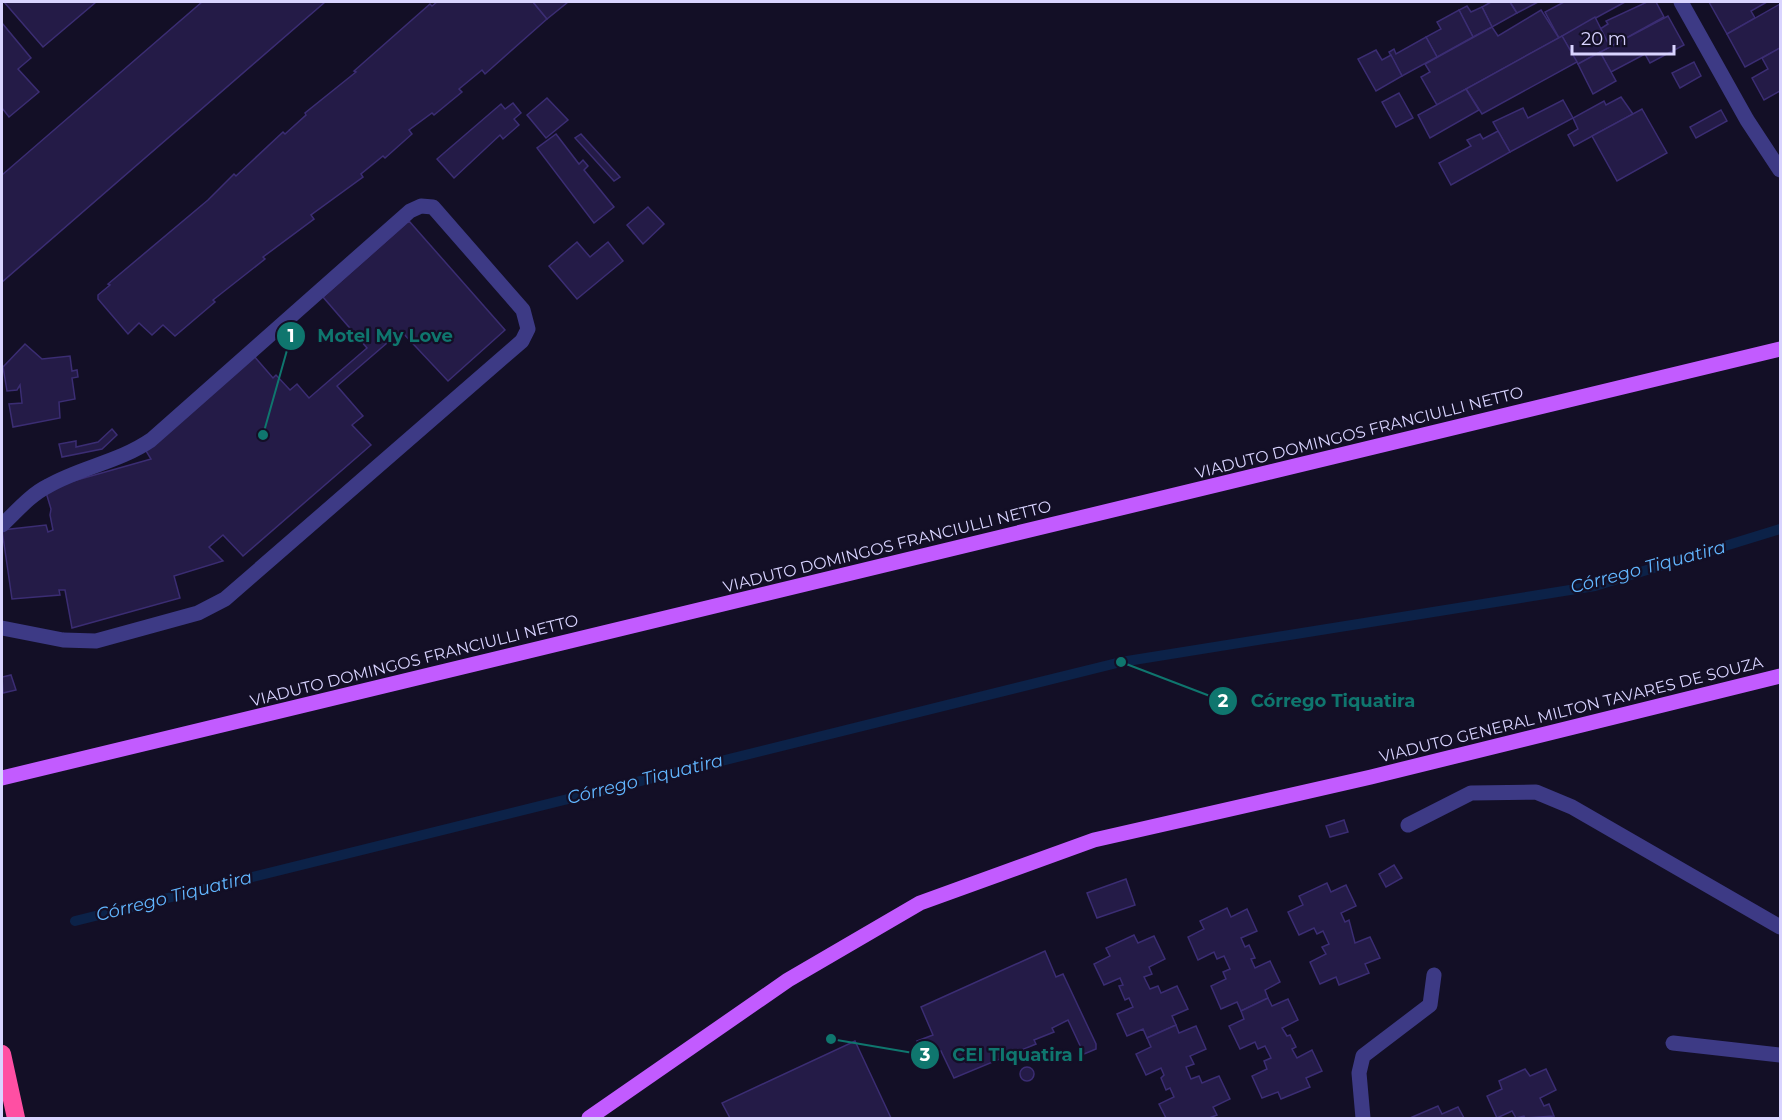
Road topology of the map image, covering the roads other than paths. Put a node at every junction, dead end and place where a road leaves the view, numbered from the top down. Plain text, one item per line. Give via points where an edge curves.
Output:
1 (1681, 2) edge
2 (1780, 170) edge
3 (1780, 349) edge
4 (2, 525) edge
5 (2, 628) edge
6 (1780, 676) edge
7 (2, 778) edge
8 (1408, 825) dead end
9 (1780, 927) edge
10 (1434, 975) dead end
11 (1673, 1043) dead end
12 (2, 1054) edge
13 (1780, 1054) edge
14 (16, 1119) edge
15 (589, 1119) edge
16 (1363, 1119) edge

1 - 2 street via 1747,120
3 - 7 main road, VIADUTO DOMINGOS FRANCIULLI NETTO
4 - 5 street via 48,486 123,456 151,440 410,211 421,206 433,207 523,310 528,328 522,341 225,599 198,613 96,641 63,640
6 - 15 main road, VIADUTO GENERAL MILTON TAVARES DE SOUZA via 1371,777 1094,840 920,903 788,980
8 - 9 street via 1471,793 1536,792 1572,807
10 - 16 street via 1430,1005 1363,1056 1359,1073
11 - 13 street
12 - 14 highway

